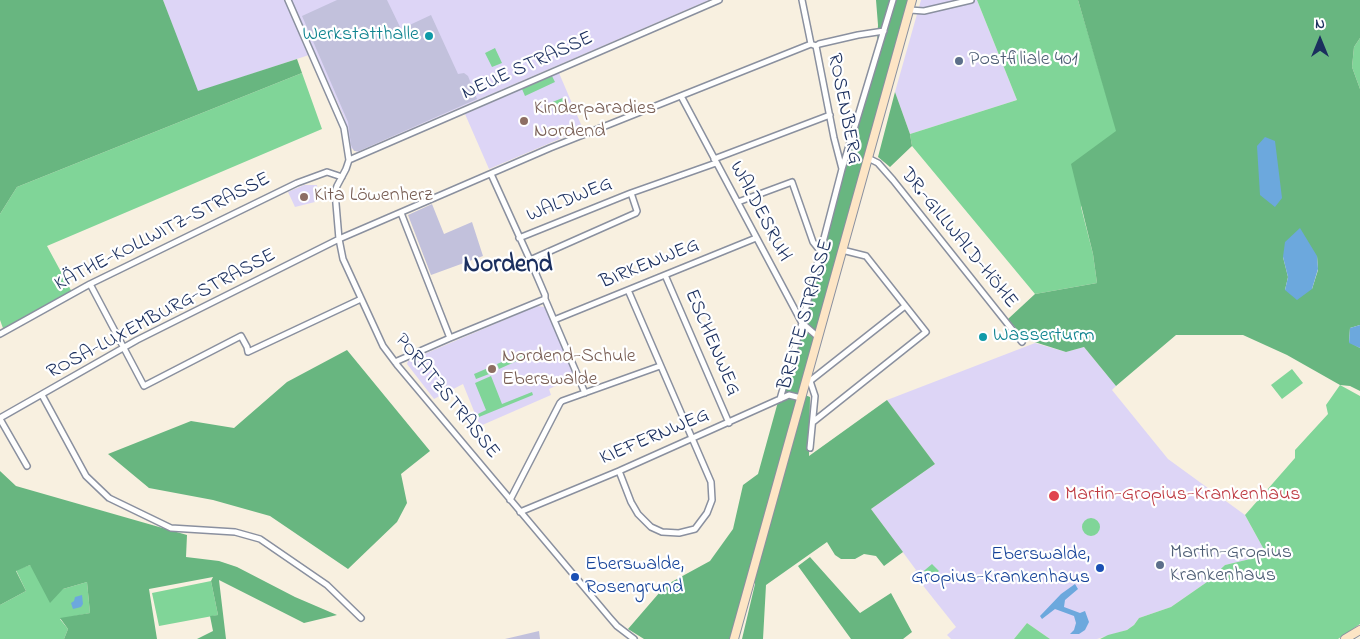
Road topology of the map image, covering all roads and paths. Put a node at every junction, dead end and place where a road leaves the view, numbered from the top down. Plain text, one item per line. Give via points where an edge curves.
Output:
1 (288, 0) edge
2 (719, 0) edge
3 (802, 0) edge
4 (893, 0) edge
5 (912, 0) edge
6 (971, 0) edge
7 (910, 10) junction
8 (884, 31) junction
9 (814, 45) junction
10 (681, 96) junction
11 (830, 115) junction
12 (868, 158) junction
13 (349, 160) junction
14 (715, 161) junction
15 (842, 169) junction
16 (491, 174) junction
17 (342, 177) junction
18 (631, 193) junction
19 (738, 202) junction
20 (401, 213) junction
21 (519, 238) junction
22 (756, 238) junction
23 (339, 240) junction
24 (842, 250) junction
25 (821, 252) junction
26 (530, 260) junction
27 (665, 275) junction
28 (90, 284) junction
29 (628, 290) junction
30 (361, 299) junction
31 (545, 299) junction
32 (905, 306) junction
33 (554, 320) junction
34 (802, 323) junction
35 (0, 334) edge
36 (818, 336) junction
37 (450, 338) junction
38 (1022, 342) dead end
39 (124, 348) junction
40 (395, 362) junction
41 (660, 366) junction
42 (808, 380) junction
43 (585, 393) junction
44 (42, 395) junction
45 (801, 398) junction
46 (780, 399) junction
47 (0, 418) edge
48 (813, 422) junction
49 (729, 423) junction
50 (692, 439) junction
51 (810, 448) dead end
52 (27, 466) dead end
53 (619, 471) junction
54 (510, 500) junction
55 (520, 512) junction
56 (361, 618) dead end
57 (1360, 630) edge
58 (627, 637) edge
59 (634, 639) edge
60 (734, 639) edge
61 (1345, 639) edge

1 - 13 street via 342,122
2 - 13 street, NEUE STRASSE
3 - 9 street, ROSENBERG
4 - 8 street
5 - 7 main road, BREITE STRASSE
6 - 7 street via 924,11
7 - 12 main road, BREITE STRASSE
8 - 9 street, ROSA-LUXEMBURG-STRASSE
8 - 15 street
9 - 10 street, ROSA-LUXEMBURG-STRASSE
9 - 11 street, ROSENBERG
10 - 14 street, WALDESRUH
10 - 16 street, ROSA-LUXEMBURG-STRASSE
11 - 14 street, WALDWEG
11 - 15 street, ROSENBERG
12 - 24 main road, BREITE STRASSE
12 - 38 street, DR.-GILLWALD-HÖHE via 888,174
13 - 17 street, PORATZSTRASSE
14 - 18 street, WALDWEG
14 - 19 street, WALDESRUH
15 - 25 street, ROSENBERG
16 - 20 street, ROSA-LUXEMBURG-STRASSE
16 - 21 street
17 - 23 street, PORATZSTRASSE via 335,192
17 - 28 street, KÄTHE-KOLLWITZ-STRASSE via 327,172 304,180
18 - 21 street, WALDWEG
18 - 26 street, WALDWEG via 636,213
19 - 22 street, WALDESRUH
19 - 25 street via 792,182 813,242
20 - 23 street, ROSA-LUXEMBURG-STRASSE
20 - 37 street
21 - 26 street
22 - 27 street, BIRKENWEG
22 - 34 street, WALDESRUH
23 - 30 street, PORATZSTRASSE via 343,259
23 - 39 street, ROSA-LUXEMBURG-STRASSE
24 - 32 street via 866,256
24 - 36 main road, BREITE STRASSE
25 - 34 street, ROSENBERG
26 - 31 street
27 - 29 street, BIRKENWEG
27 - 49 street, ESCHENWEG
28 - 35 street, KÄTHE-KOLLWITZ-STRASSE
28 - 39 street
29 - 33 street, BIRKENWEG
29 - 41 street
30 - 39 street via 248,352 241,336 144,386
30 - 40 street, PORATZSTRASSE via 383,346
31 - 33 street
31 - 37 street
32 - 42 street
32 - 48 street via 926,332
33 - 43 street
34 - 36 street, WALDESRUH
34 - 46 street, ROSENBERG
36 - 42 main road, BREITE STRASSE
37 - 40 street
39 - 44 street, ROSA-LUXEMBURG-STRASSE
40 - 54 street, PORATZSTRASSE
41 - 43 street
41 - 50 street
42 - 45 main road, BREITE STRASSE
42 - 48 street via 815,396
43 - 54 street via 560,403
44 - 47 street, ROSA-LUXEMBURG-STRASSE
44 - 56 street via 86,476 109,498 171,528 235,532 260,539 327,585
45 - 46 street, KIEFERNWEG via 789,395
45 - 60 main road, BREITE STRASSE
46 - 49 street, KIEFERNWEG
47 - 52 street
48 - 51 street
49 - 50 street, KIEFERNWEG
50 - 53 street, KIEFERNWEG
50 - 53 street via 711,482 712,492 707,513 695,529 679,533 662,532 651,527 638,514
53 - 55 street, KIEFERNWEG
54 - 55 street, PORATZSTRASSE
55 - 58 street, PORATZSTRASSE
57 - 61 main road
58 - 59 street, PORATZSTRASSE

